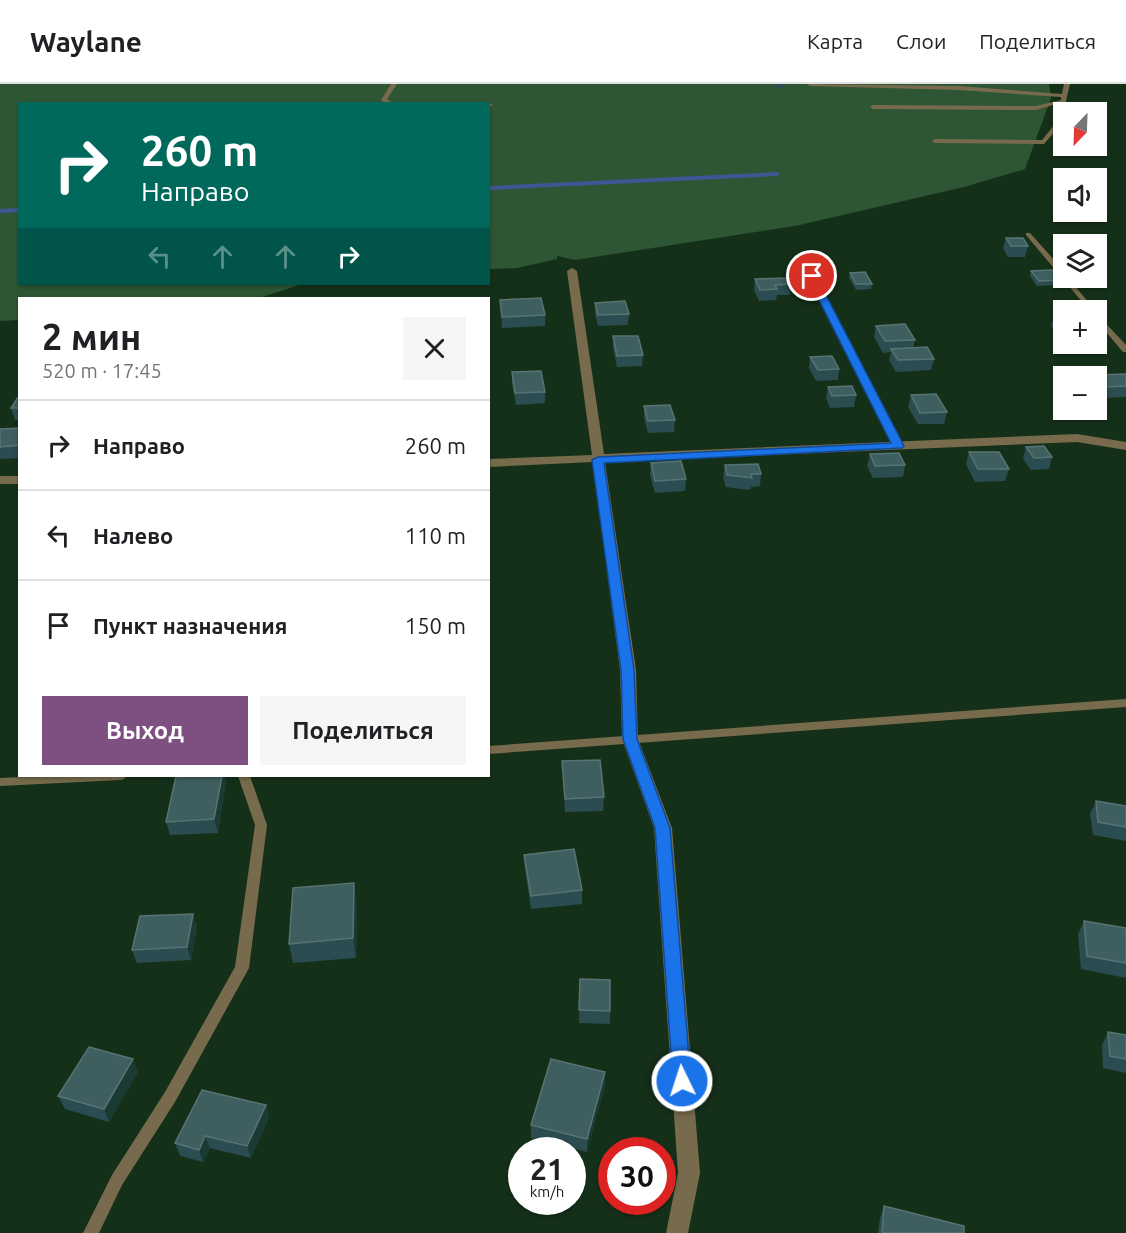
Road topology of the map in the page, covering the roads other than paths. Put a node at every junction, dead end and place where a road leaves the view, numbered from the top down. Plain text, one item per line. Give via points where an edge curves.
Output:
1 (394, 84) edge
2 (810, 84) edge
3 (1067, 84) edge
4 (1064, 99) junction
5 (388, 102) edge
6 (873, 108) dead end
7 (935, 141) dead end
8 (1028, 234) dead end
9 (1053, 264) edge
10 (572, 271) dead end
11 (812, 276) dead end
12 (1073, 288) edge
13 (1084, 300) edge
14 (1107, 328) edge
15 (1126, 350) edge
16 (898, 446) junction
17 (1126, 446) edge
18 (598, 460) junction
19 (490, 464) edge
20 (0, 480) edge
21 (18, 480) edge
22 (1126, 703) edge
23 (630, 739) junction
24 (490, 750) edge
25 (100, 777) edge
26 (244, 777) edge
27 (0, 782) edge
28 (91, 1233) edge
29 (677, 1233) edge

1 - 5 lane via 384,100
2 - 4 lane via 959,88
3 - 4 lane
4 - 6 lane via 1036,108
4 - 7 lane via 1063,118 1044,142
8 - 9 lane
10 - 18 street
11 - 16 lane
12 - 13 lane
14 - 15 lane
16 - 17 street via 1077,438
16 - 18 street
18 - 19 street
18 - 23 street via 627,670
20 - 21 street
22 - 23 lane
23 - 24 lane
23 - 29 street via 663,828 689,1173
25 - 27 lane
26 - 28 lane via 261,825 242,968 117,1180

